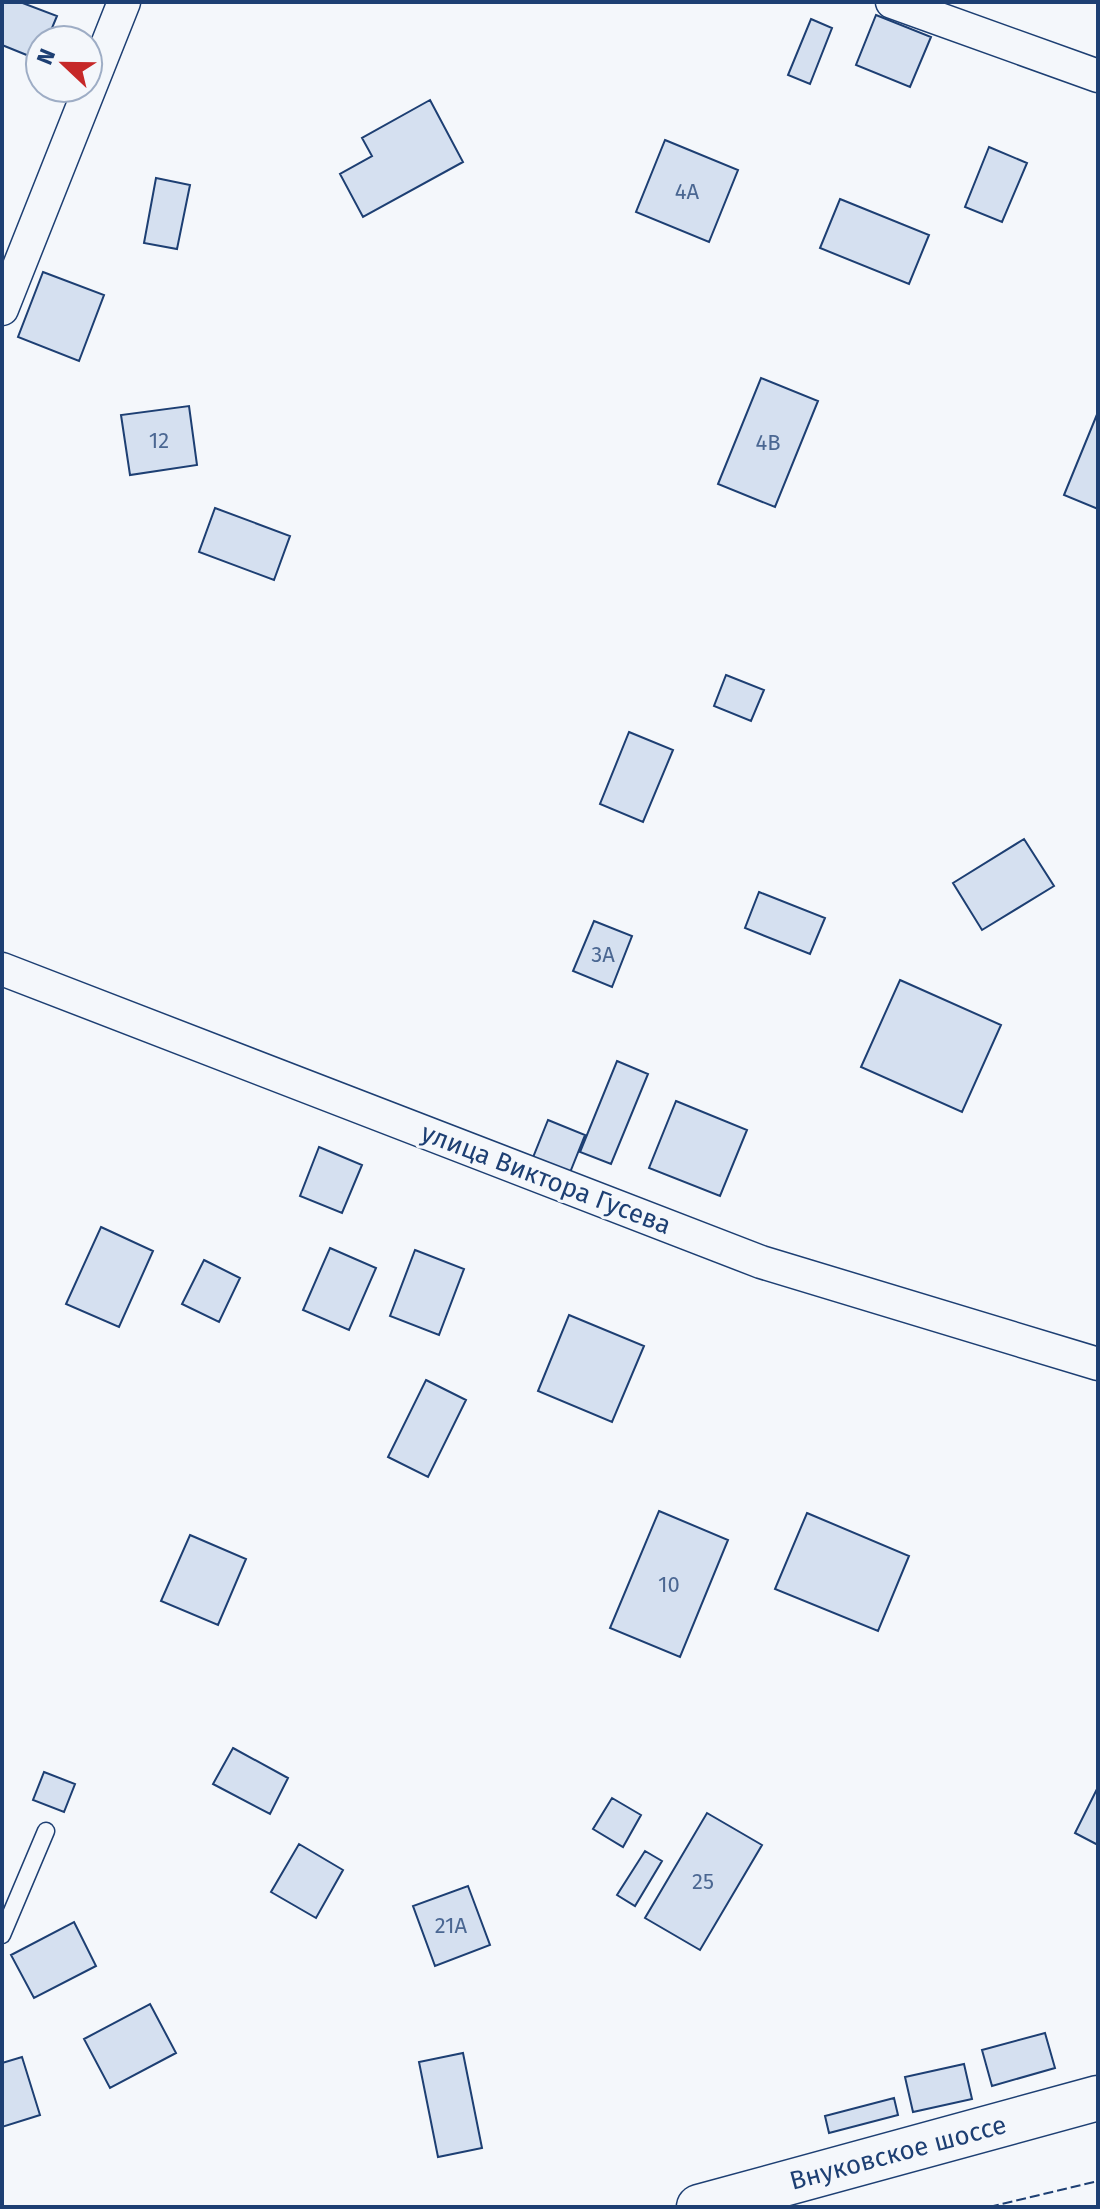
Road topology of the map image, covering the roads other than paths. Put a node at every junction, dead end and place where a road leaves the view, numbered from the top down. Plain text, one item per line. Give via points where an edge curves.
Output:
1 (124, 2) edge
2 (892, 2) edge
3 (1098, 76) edge
4 (2, 309) edge
5 (2, 969) edge
6 (1098, 1364) edge
7 (46, 1831) dead end
8 (2, 1935) edge
9 (1098, 2098) edge
10 (699, 2207) edge

1 - 4 street
2 - 3 street
5 - 6 street, улица Виктора Гусева via 761,1262
7 - 8 lane
9 - 10 main road, Внуковское шоссе

